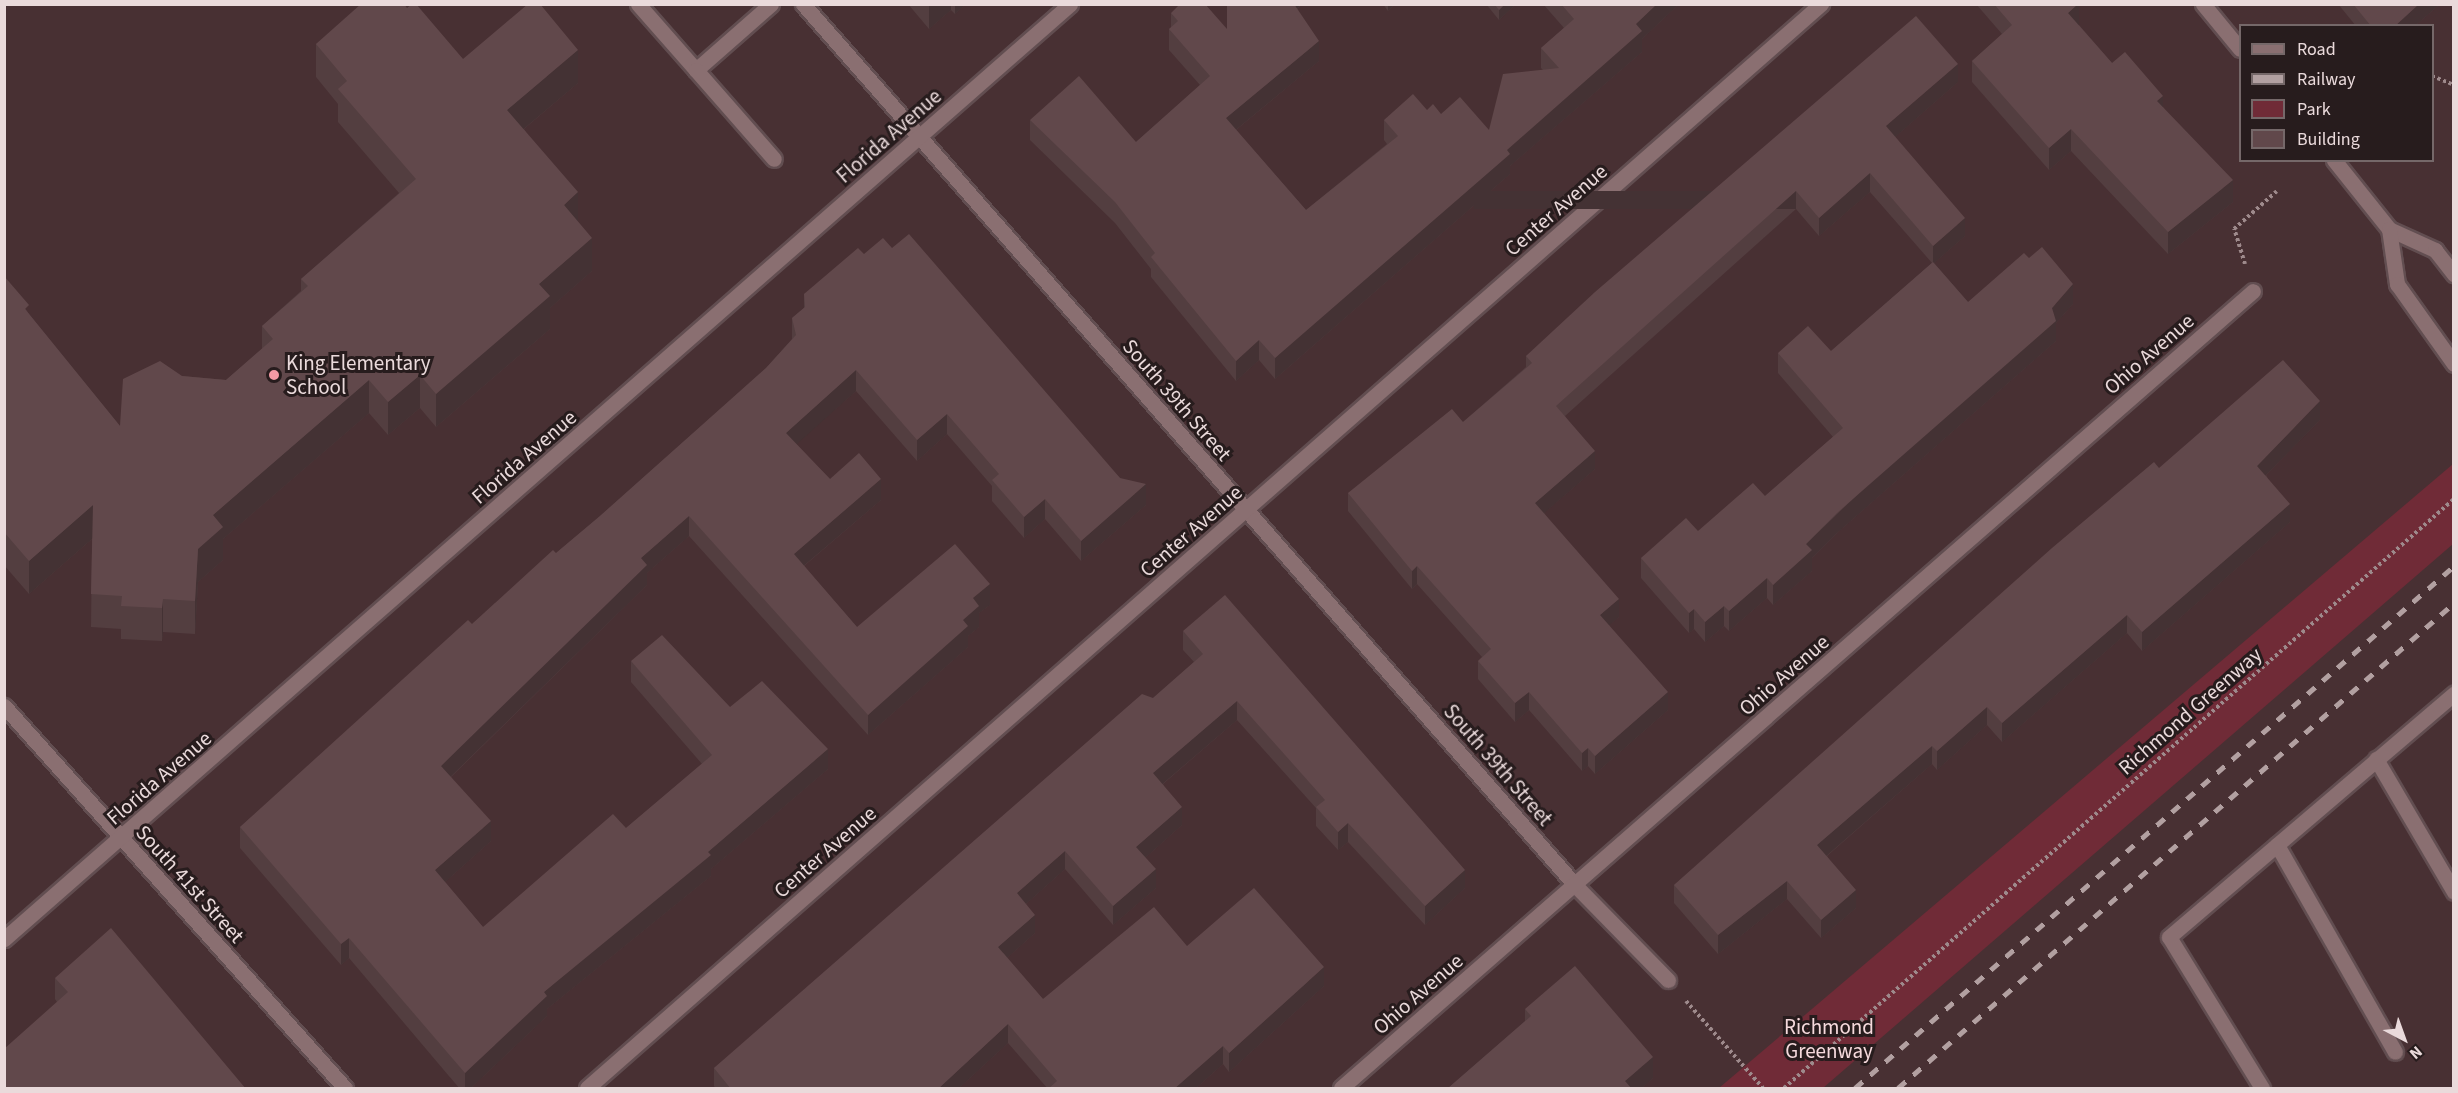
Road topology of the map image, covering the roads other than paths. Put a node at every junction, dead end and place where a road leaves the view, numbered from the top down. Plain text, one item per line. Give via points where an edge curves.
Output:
1 (638, 4) edge
2 (771, 4) edge
3 (803, 4) edge
4 (1070, 4) edge
5 (1821, 4) edge
6 (2204, 4) edge
7 (2239, 47) edge
8 (696, 70) junction
9 (919, 138) junction
10 (774, 159) dead end
11 (2336, 162) edge
12 (2389, 229) junction
13 (2454, 274) edge
14 (2253, 291) road end
15 (2454, 364) edge
16 (1247, 511) junction
17 (2454, 694) edge
18 (4, 706) edge
19 (2376, 759) junction
20 (121, 839) junction
21 (2277, 845) junction
22 (1575, 885) junction
23 (2454, 892) edge
24 (4, 939) edge
25 (1668, 980) road end
26 (2395, 1052) dead end
27 (345, 1089) edge
28 (587, 1089) edge
29 (1341, 1089) edge
30 (2262, 1089) edge

1 - 8 street
2 - 8 street
3 - 9 street, South 39th Street
4 - 9 street, Florida Avenue
5 - 16 street, Center Avenue
6 - 7 street
8 - 10 street
9 - 16 street, South 39th Street
9 - 20 street, Florida Avenue
11 - 12 street
12 - 13 street via 2435,250
12 - 15 street via 2397,284
14 - 22 street, Ohio Avenue
16 - 22 street, South 39th Street
16 - 28 street, Center Avenue
17 - 19 street
18 - 20 street, South 41st Street
19 - 21 street
19 - 23 street
20 - 24 street, Florida Avenue
20 - 27 street, South 41st Street
21 - 26 street
21 - 30 street via 2169,937
22 - 25 street, South 39th Street
22 - 29 street, Ohio Avenue

